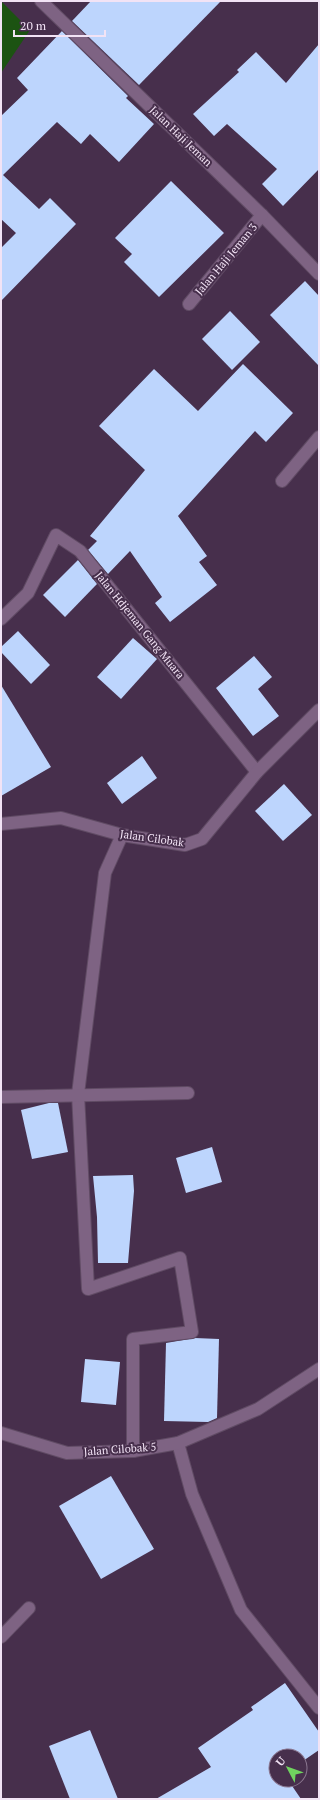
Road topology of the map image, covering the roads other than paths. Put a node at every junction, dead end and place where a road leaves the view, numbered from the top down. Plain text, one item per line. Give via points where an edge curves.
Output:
1 (41, 1) edge
2 (262, 215) junction
3 (319, 274) edge
4 (189, 304) dead end
5 (319, 437) edge
6 (282, 481) dead end
7 (1, 619) edge
8 (319, 710) edge
9 (257, 772) junction
10 (1, 824) edge
11 (122, 835) junction
12 (188, 1093) dead end
13 (78, 1094) junction
14 (1, 1097) edge
15 (319, 1369) edge
16 (1, 1433) edge
17 (178, 1444) junction
18 (133, 1451) junction
19 (29, 1608) dead end
20 (1, 1637) edge
21 (319, 1708) edge

1 - 2 street, Jalan Haji Jeman
2 - 3 street, Jalan Haji Jeman
2 - 4 street, Jalan Haji Jeman 3
5 - 6 street
7 - 9 street, Jalan Hdjeman Gang Muara via 28,593 56,536 80,550
8 - 9 street, Jalan Cilobak
9 - 11 street, Jalan Cilobak via 202,839 185,846
10 - 11 street, Jalan Cilobak via 61,818
11 - 13 street via 105,874
12 - 13 street
13 - 14 street
13 - 18 street via 88,1289 180,1258 192,1332 133,1339
15 - 17 street, Jalan Cilobak 5 via 258,1409
16 - 18 street, Jalan Cilobak 5 via 67,1453
17 - 18 street, Jalan Cilobak 5
17 - 21 street via 192,1494 241,1610
19 - 20 street

